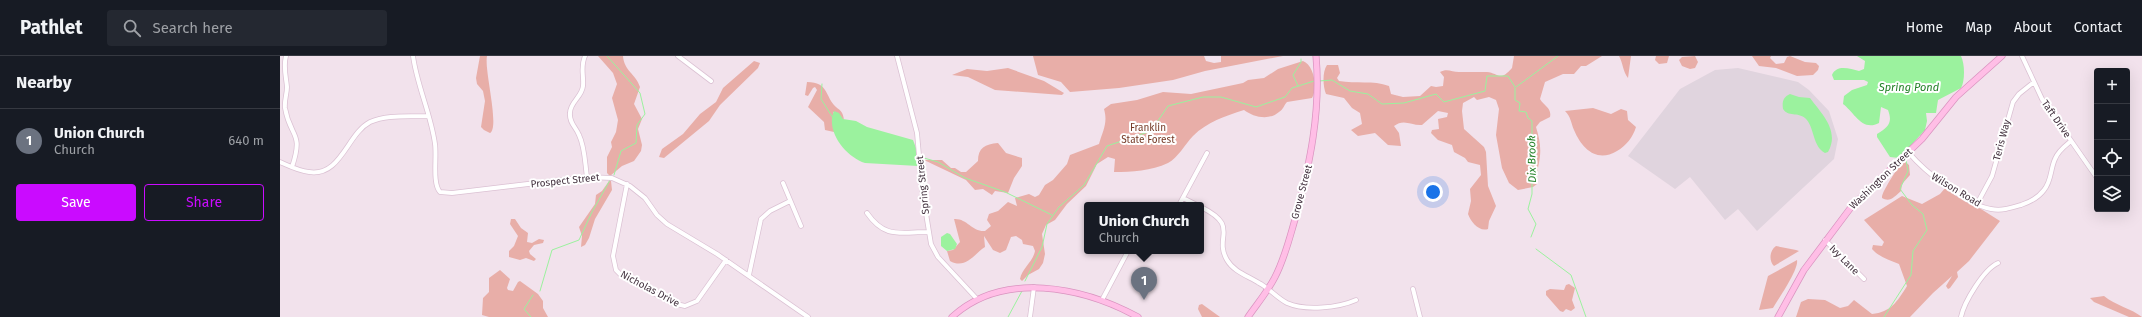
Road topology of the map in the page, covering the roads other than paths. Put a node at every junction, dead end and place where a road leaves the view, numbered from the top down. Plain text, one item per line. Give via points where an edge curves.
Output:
1 (286, 56) edge
2 (414, 56) edge
3 (584, 56) edge
4 (678, 56) edge
5 (897, 56) edge
6 (1316, 56) edge
7 (2002, 56) edge
8 (2022, 56) edge
9 (712, 81) dead end
10 (2034, 82) junction
11 (428, 116) junction
12 (2071, 141) junction
13 (1207, 153) dead end
14 (1909, 153) junction
15 (280, 162) edge
16 (292, 167) junction
17 (2096, 176) edge
18 (587, 177) junction
19 (783, 183) dead end
20 (627, 184) junction
21 (1183, 198) junction
22 (790, 201) junction
23 (1181, 202) edge
24 (1192, 202) edge
25 (1977, 204) junction
26 (1204, 209) edge
27 (867, 213) dead end
28 (801, 226) dead end
29 (928, 232) junction
30 (1825, 240) junction
31 (1126, 254) edge
32 (726, 260) junction
33 (1998, 263) dead end
34 (748, 275) junction
35 (1864, 279) dead end
36 (1034, 287) junction
37 (1268, 288) junction
38 (1414, 289) dead end
39 (977, 299) junction
40 (1102, 300) junction
41 (1356, 300) dead end
42 (808, 317) edge
43 (952, 317) edge
44 (1030, 317) edge
45 (1138, 317) edge
46 (1248, 317) edge
47 (1420, 317) edge
48 (1778, 317) edge
49 (1961, 317) edge

1 - 16 street via 286,109 298,146
2 - 11 street, Prospect Street via 418,83
3 - 18 street via 581,70 582,91 572,105 570,114 581,139
4 - 9 street
5 - 29 street, Spring Street via 917,133
6 - 37 main road, Grove Street via 1314,140 1307,176 1283,258
7 - 14 main road, Washington Street via 1956,97
8 - 10 street, Taft Drive
10 - 12 street, Taft Drive via 2042,99
10 - 25 street, Teris Way via 2013,102 1992,176
11 - 16 street via 389,117 377,120 357,132 330,168 315,173
11 - 18 street, Prospect Street via 435,145 436,185 442,193
12 - 17 street, Taft Drive
12 - 25 street, Wilson Road via 2058,153 2050,181 2043,192 2029,202 2004,210 1988,209
13 - 21 street
14 - 25 street, Wilson Road via 1933,177
14 - 30 main road, Washington Street via 1867,191
15 - 16 street
18 - 20 street, Prospect Street via 607,177
19 - 22 street
20 - 32 street, Prospect Street via 641,195 664,222
20 - 32 street, Nicholas Drive via 613,256 616,270 622,276 672,303 685,306 697,302
21 - 23 street
21 - 24 street
22 - 28 street
22 - 34 street via 770,211 761,219
26 - 37 street via 1216,215 1222,224 1224,251 1230,264
27 - 29 street via 877,226 886,231
29 - 39 street, Spring Street via 938,257
30 - 35 street, Ivy Lane
30 - 48 main road, Washington Street via 1804,270
31 - 40 street
32 - 34 street, Prospect Street
33 - 49 street via 1988,271 1971,294
34 - 42 street, Prospect Street
36 - 39 main road via 1011,289
36 - 40 main road
36 - 44 street
37 - 41 street via 1286,302 1295,305 1332,308
37 - 46 main road, Grove Street
38 - 47 street
39 - 43 main road
40 - 45 main road

